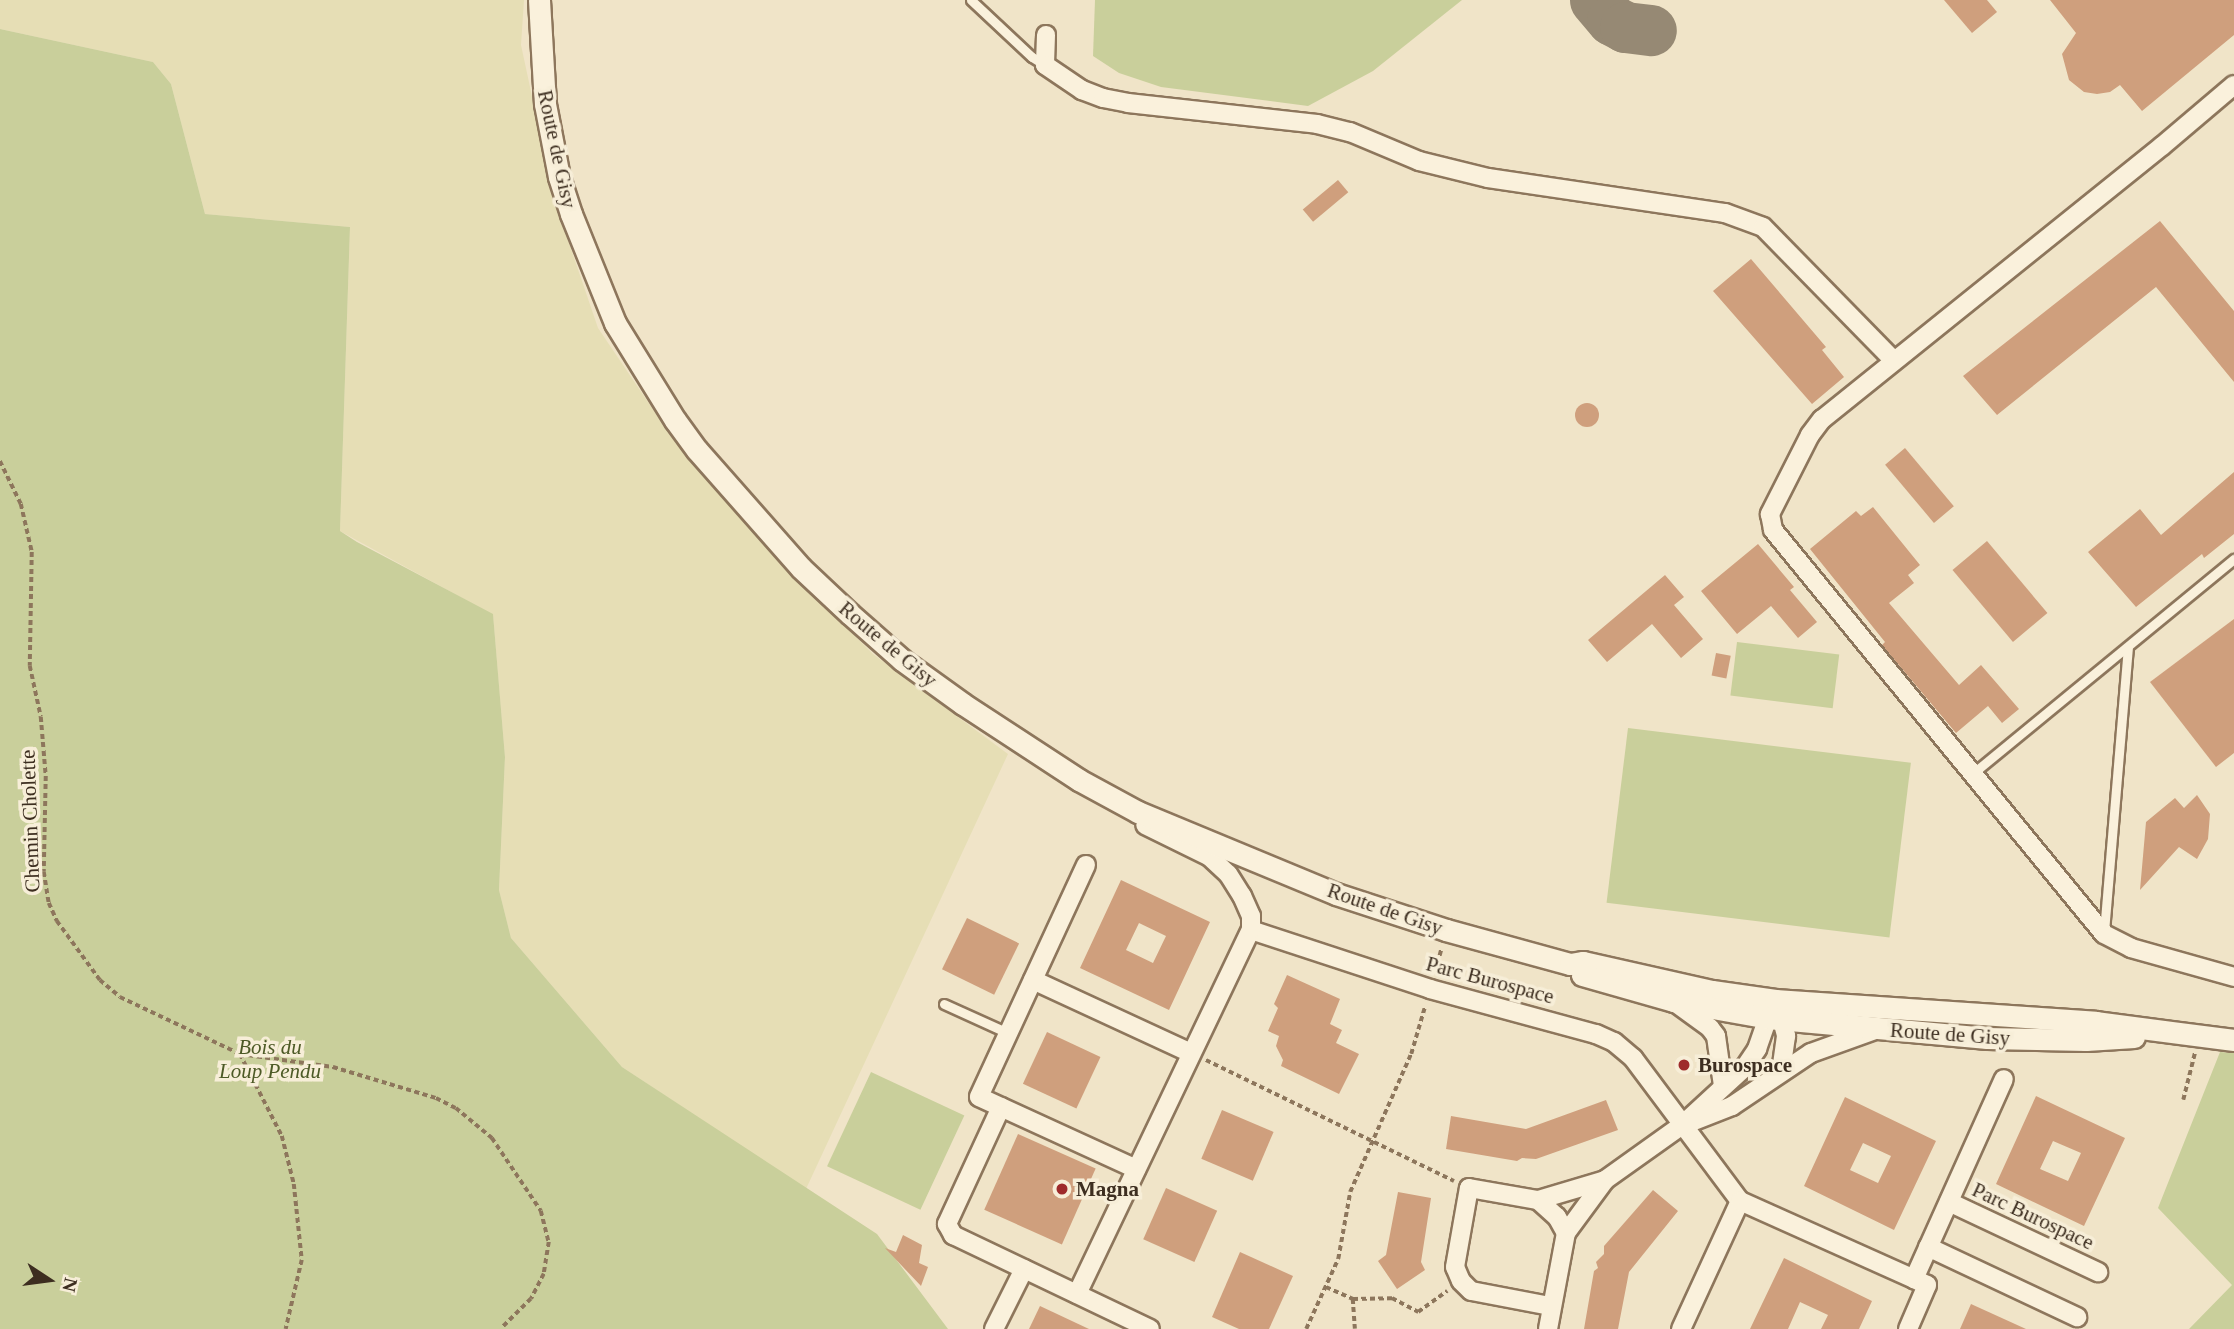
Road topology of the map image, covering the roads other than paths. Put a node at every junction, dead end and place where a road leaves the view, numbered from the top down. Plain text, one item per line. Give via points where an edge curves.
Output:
1 (539, 0) edge
2 (971, 0) edge
3 (1046, 35) dead end
4 (1045, 65) junction
5 (2234, 85) edge
6 (1894, 361) junction
7 (2234, 559) edge
8 (2128, 648) junction
9 (1972, 774) junction
10 (1079, 780) junction
11 (1086, 865) dead end
12 (1251, 930) junction
13 (2104, 934) junction
14 (1570, 964) junction
15 (2234, 977) edge
16 (1033, 980) junction
17 (1673, 1001) junction
18 (944, 1004) dead end
19 (1775, 1013) junction
20 (1876, 1030) junction
21 (1008, 1033) junction
22 (2172, 1034) junction
23 (2234, 1040) edge
24 (1191, 1053) junction
25 (1781, 1073) junction
26 (2004, 1079) dead end
27 (1723, 1086) junction
28 (1001, 1107) junction
29 (1682, 1125) junction
30 (1136, 1169) junction
31 (1605, 1180) junction
32 (1538, 1200) junction
33 (1740, 1201) junction
34 (1949, 1202) junction
35 (1566, 1233) junction
36 (1928, 1247) junction
37 (1024, 1269) junction
38 (2098, 1272) dead end
39 (1914, 1279) junction
40 (1077, 1294) junction
41 (1550, 1306) junction
42 (2077, 1317) dead end
43 (994, 1329) edge
44 (1150, 1329) edge
45 (1548, 1329) edge
46 (1681, 1329) edge
47 (1908, 1329) edge

1 - 10 street, Route de Gisy via 545,104 559,177 615,323 675,420 801,568 861,624 963,704
2 - 4 lane
3 - 4 street
4 - 6 street via 1082,90 1128,103 1317,124 1350,132 1419,161 1488,178 1725,213 1763,227
5 - 6 street
6 - 9 street via 1822,419 1810,435 1770,514 1773,530
7 - 8 lane
8 - 9 lane
8 - 13 lane
9 - 13 street
10 - 12 street via 1127,816 1210,857 1242,896 1251,916
10 - 14 street, Route de Gisy via 1138,812 1336,894
11 - 16 street
12 - 24 street
12 - 29 street, Parc Burospace via 1430,989 1572,1026 1614,1042 1633,1058
13 - 15 street via 2131,948
14 - 17 street, Route de Gisy via 1580,974
14 - 19 street, Route de Gisy via 1583,962 1712,990
16 - 21 street
16 - 24 street
17 - 19 street, Route de Gisy
17 - 27 street via 1716,1036
18 - 21 lane
19 - 20 street, Route de Gisy
19 - 22 street, Route de Gisy via 2095,1022
19 - 25 street via 1786,1036
19 - 27 street via 1753,1058
20 - 22 street, Route de Gisy via 2039,1040
20 - 25 street via 1822,1048
21 - 28 street via 979,1097
22 - 23 street, Route de Gisy
24 - 30 street
25 - 29 street via 1732,1106
26 - 34 street, Parc Burospace
27 - 29 street
28 - 30 street
28 - 37 street via 947,1224 953,1235
29 - 31 street
29 - 33 street, Parc Burospace
30 - 40 street
31 - 32 street
31 - 35 street
32 - 35 street
32 - 41 street via 1469,1188 1455,1267 1471,1291
33 - 39 street, Parc Burospace
33 - 46 street
34 - 36 street, Parc Burospace
34 - 38 street, Parc Burospace
35 - 41 street
36 - 39 street, Parc Burospace
36 - 42 street
37 - 40 street
37 - 43 street
39 - 47 street via 1927,1285
40 - 44 street
41 - 45 street

